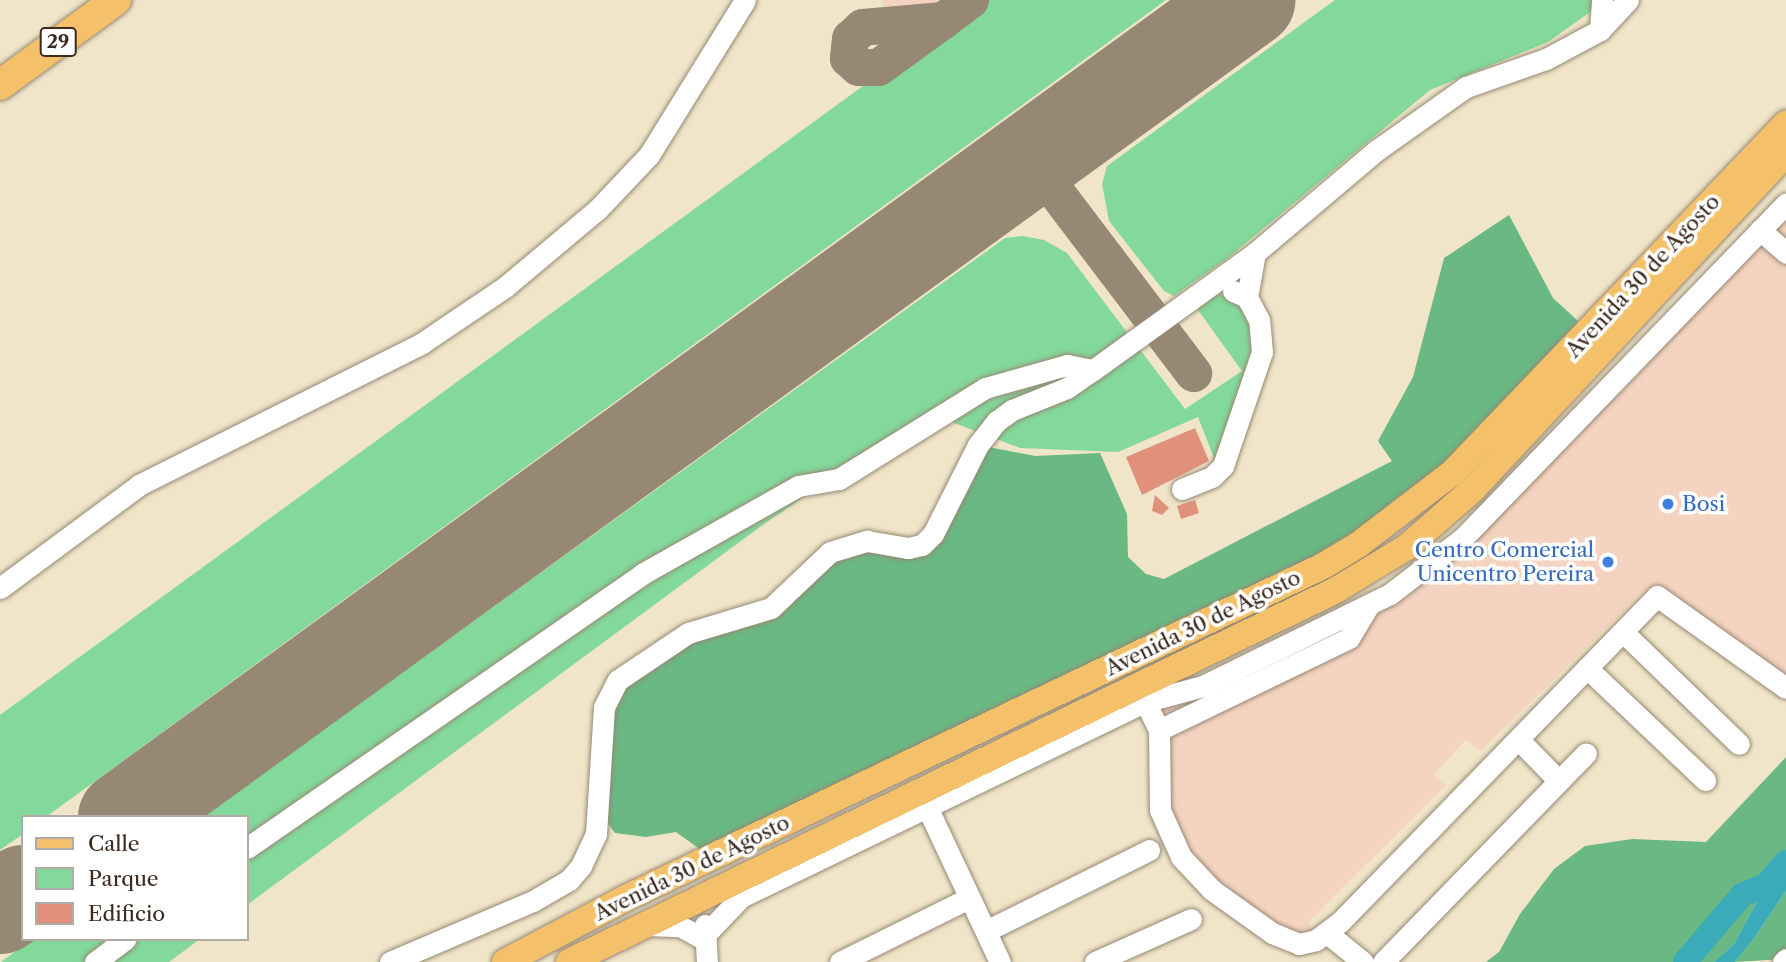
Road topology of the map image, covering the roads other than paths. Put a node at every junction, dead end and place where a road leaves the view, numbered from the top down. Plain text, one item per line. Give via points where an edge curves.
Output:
1 (116, 0) edge
2 (745, 0) edge
3 (1602, 0) edge
4 (1628, 0) edge
5 (1600, 30) junction
6 (0, 85) edge
7 (1786, 124) edge
8 (1786, 153) edge
9 (1786, 203) edge
10 (1760, 230) junction
11 (1255, 253) junction
12 (1786, 253) edge
13 (1216, 284) junction
14 (1247, 297) junction
15 (1093, 370) junction
16 (1182, 489) dead end
17 (1373, 568) junction
18 (0, 588) edge
19 (1372, 604) junction
20 (1623, 632) junction
21 (1587, 668) junction
22 (1786, 688) edge
23 (1142, 694) junction
24 (1159, 730) junction
25 (1519, 740) junction
26 (1739, 744) dead end
27 (1586, 753) dead end
28 (1558, 780) junction
29 (1704, 780) dead end
30 (927, 807) junction
31 (248, 847) edge
32 (1149, 850) dead end
33 (728, 884) junction
34 (969, 898) junction
35 (1191, 919) dead end
36 (640, 925) junction
37 (986, 931) junction
38 (1327, 933) junction
39 (702, 937) junction
40 (122, 941) edge
41 (96, 962) edge
42 (390, 962) edge
43 (505, 962) edge
44 (569, 962) edge
45 (707, 962) edge
46 (840, 962) edge
47 (1000, 962) edge
48 (1095, 962) edge
49 (1363, 962) edge
50 (1383, 962) edge

1 - 6 highway, 29
2 - 18 street via 649,155 597,209 505,287 422,343 139,485
3 - 5 street
4 - 5 street
5 - 11 street via 1546,59 1447,97 1291,218
7 - 43 main road, Avenida 30 de Agosto via 1453,472 1358,545 1311,572 626,898
8 - 17 main road, Avenida 30 de Agosto via 1473,489 1407,547
9 - 10 street
10 - 12 street
10 - 19 street via 1463,538
11 - 13 street
11 - 14 street
13 - 14 street
13 - 15 street
14 - 16 street via 1262,330 1262,352 1223,466 1212,477
15 - 31 street via 1067,365 1036,370 985,388 839,479 798,485 663,562 440,710
15 - 42 street via 1067,388 1012,410 997,421 978,444 933,534 922,545 908,548 867,541 830,552 771,608 688,633 618,680 604,707 596,834 581,866 569,880 533,901
17 - 19 street
17 - 23 main road, Avenida 30 de Agosto
19 - 23 street via 1203,686
19 - 24 street via 1349,639
20 - 21 street
20 - 22 street via 1657,596
20 - 26 street
21 - 25 street
21 - 29 street
23 - 24 street
23 - 30 street
23 - 33 main road, Avenida 30 de Agosto
24 - 38 street via 1160,810 1171,841 1193,872 1287,941 1307,943
25 - 28 street
25 - 38 street
27 - 28 street
28 - 50 street
30 - 34 street
30 - 39 street via 741,897
32 - 37 street
33 - 36 main road, Avenida 30 de Agosto
33 - 39 street via 712,903
34 - 37 street
34 - 46 street
35 - 48 street
36 - 39 street via 680,926
36 - 44 main road, Avenida 30 de Agosto
37 - 47 street
38 - 49 street
39 - 45 street
40 - 41 street

